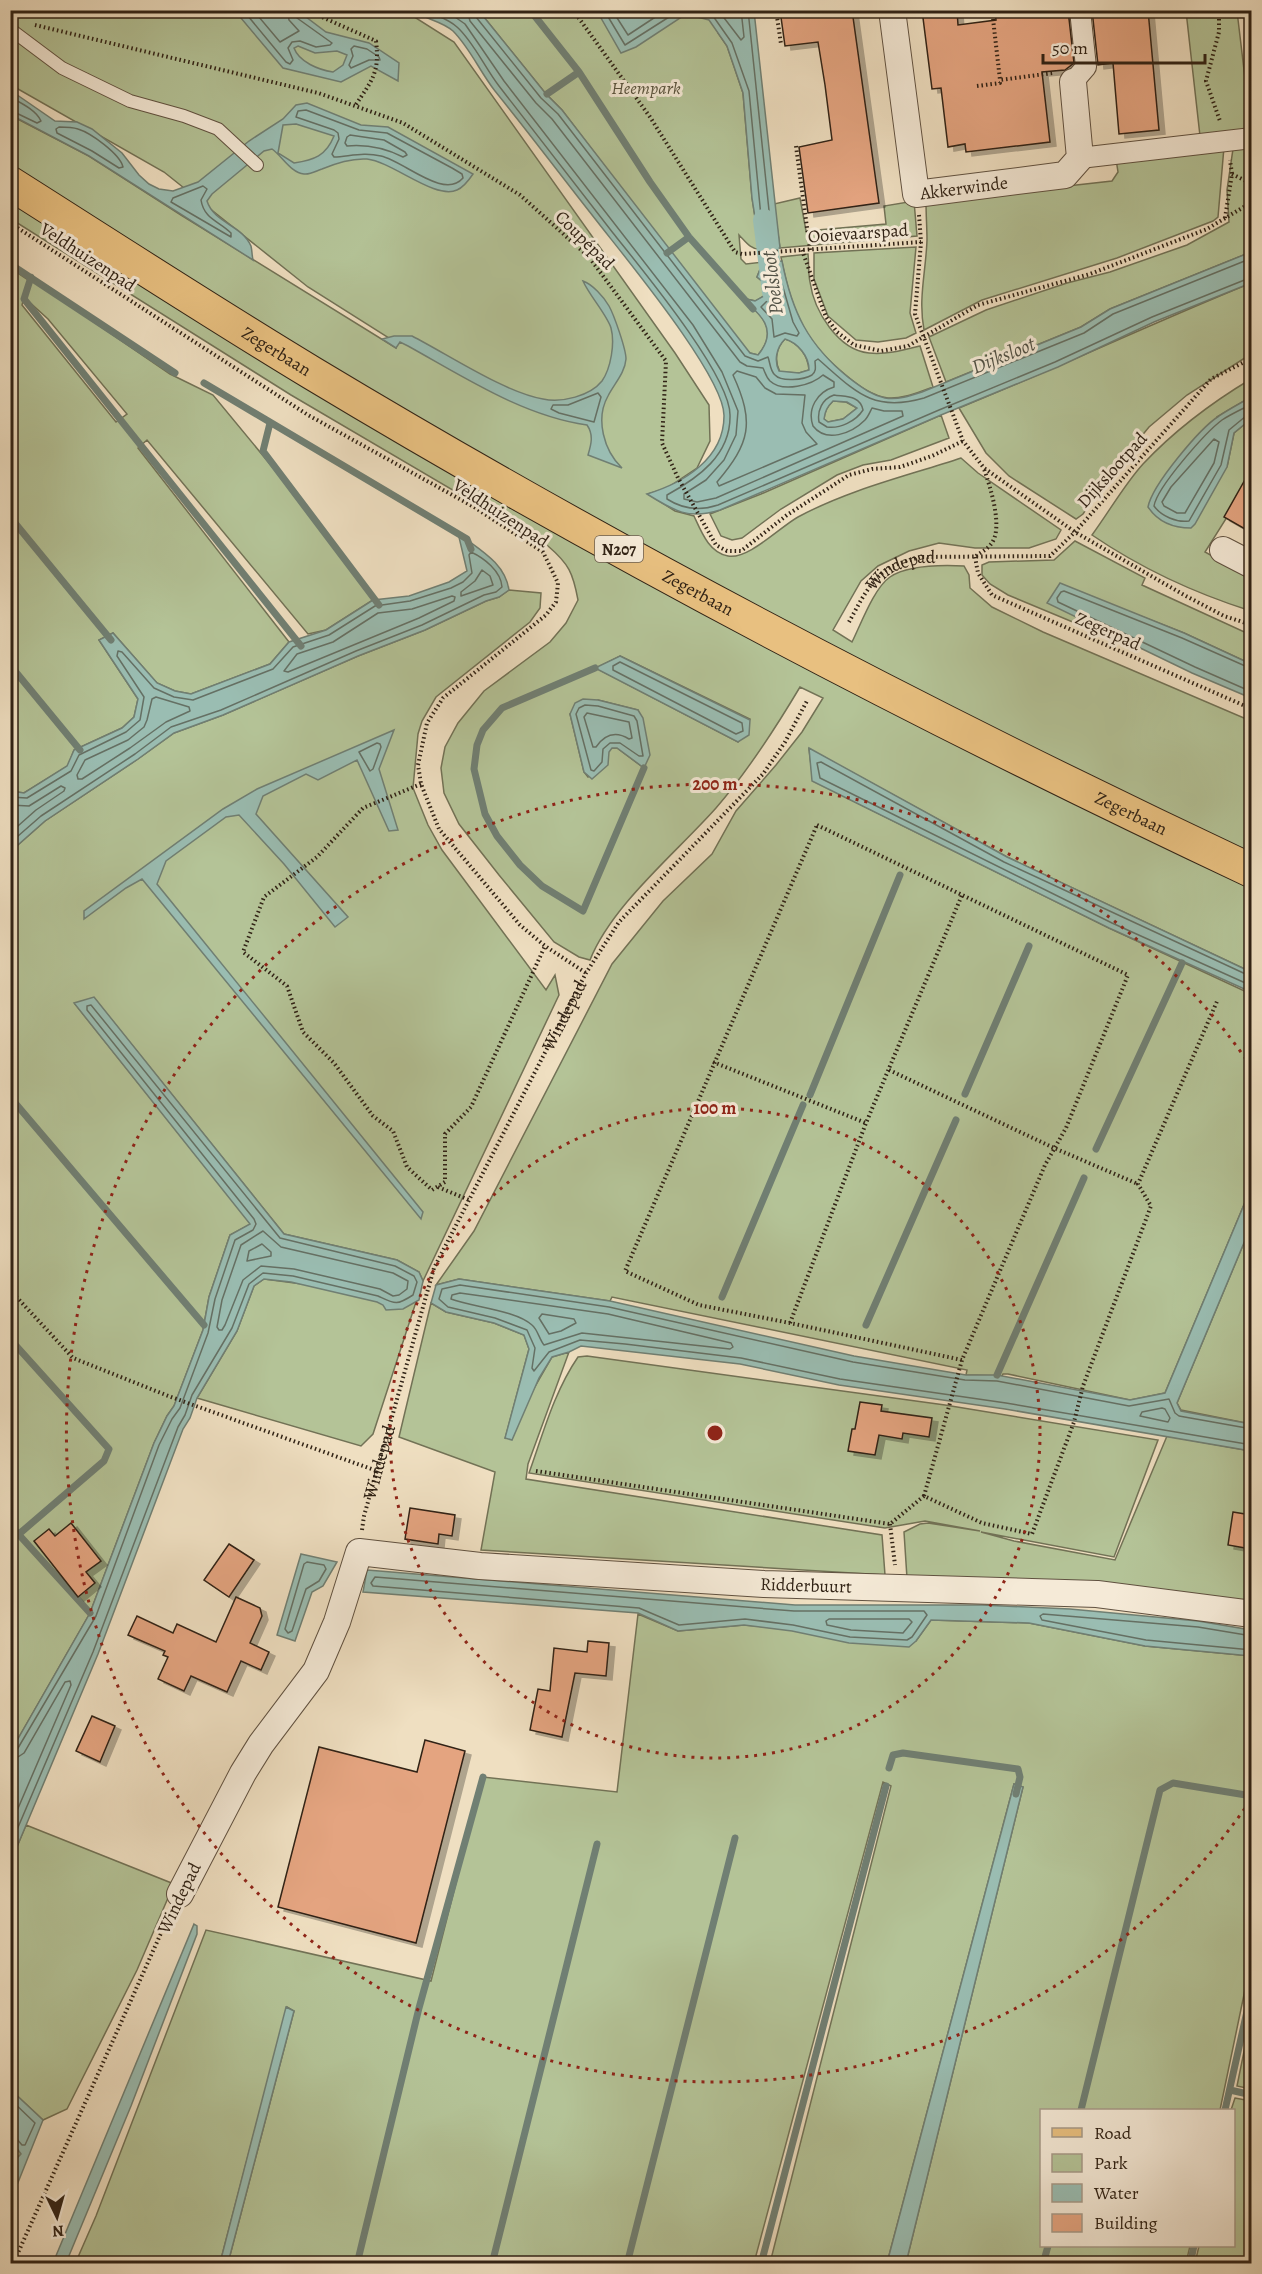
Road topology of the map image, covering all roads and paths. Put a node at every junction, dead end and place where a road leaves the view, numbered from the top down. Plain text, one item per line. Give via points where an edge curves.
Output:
1 (306, 10) edge
2 (573, 10) edge
3 (776, 10) edge
4 (892, 10) edge
5 (992, 10) edge
6 (1080, 10) edge
7 (1219, 10) edge
8 (33, 25) dead end
9 (10, 29) edge
10 (782, 44) dead end
11 (1078, 76) junction
12 (1000, 80) junction
13 (977, 86) dead end
14 (355, 106) junction
15 (1251, 138) edge
16 (1227, 141) junction
17 (796, 146) dead end
18 (1080, 158) junction
19 (257, 165) dead end
20 (1232, 174) junction
21 (10, 183) edge
22 (1251, 184) edge
23 (1251, 202) edge
24 (1225, 219) junction
25 (10, 223) edge
26 (802, 250) junction
27 (810, 250) junction
28 (923, 335) junction
29 (1251, 358) edge
30 (963, 441) junction
31 (984, 468) junction
32 (1074, 532) junction
33 (1223, 549) dead end
34 (975, 557) junction
35 (1251, 565) edge
36 (849, 622) dead end
37 (1251, 625) edge
38 (808, 699) dead end
39 (1251, 709) edge
40 (421, 784) junction
41 (1251, 871) edge
42 (962, 895) junction
43 (545, 946) junction
44 (586, 973) junction
45 (1218, 999) dead end
46 (713, 1062) junction
47 (889, 1070) junction
48 (866, 1123) junction
49 (1054, 1148) junction
50 (1138, 1184) junction
51 (437, 1187) junction
52 (467, 1199) junction
53 (10, 1290) edge
54 (790, 1323) junction
55 (962, 1360) junction
56 (377, 1471) junction
57 (536, 1471) dead end
58 (924, 1496) junction
59 (890, 1524) junction
60 (359, 1552) junction
61 (898, 1587) junction
62 (1251, 1614) edge
63 (180, 1894) joint
64 (13, 2264) edge

1 - 14 path via 376,41 376,74
2 - 26 path, Ooievaarspad via 650,117 735,252
3 - 10 path
4 - 18 street, Akkerwinde via 916,194 1065,175
5 - 12 path
6 - 11 street via 1086,67
7 - 16 path via 1219,32 1206,81
8 - 14 path, Coupépad via 308,91
9 - 19 lane via 62,68 130,101 218,129
11 - 12 path
11 - 18 street
12 - 13 path
14 - 30 path, Coupépad via 403,123 520,195 588,257 666,361 662,443 716,545 727,551 741,551 849,475 900,467
15 - 16 street
16 - 18 street
16 - 20 path
17 - 27 path
20 - 22 path
20 - 24 path
21 - 41 main road, Zegerbaan / N207 via 314,374 618,549 824,661
23 - 24 path
24 - 28 path via 1090,274 978,305
25 - 40 path, Veldhuizenpad via 308,415 474,507 543,552 558,583 556,602 546,615 443,698 427,723 418,765
26 - 27 path, Ooievaarspad
26 - 28 path via 826,317 854,345 881,351 908,346
27 - 28 path, Ooievaarspad via 921,242 915,314
28 - 30 path, Ooievaarspad
29 - 32 path, Dijkslootpad via 1211,380
30 - 31 path, Ooievaarspad
31 - 32 path, Ooievaarspad
31 - 34 path via 997,532 992,544
32 - 34 path, Dijkslootpad via 1050,556
32 - 37 path, Ooievaarspad via 1224,616
33 - 35 street
34 - 36 path, Windepad via 920,557 889,568 864,596
34 - 39 path, Zegerpad via 978,573 992,596
38 - 44 path, Windepad via 763,774 619,922
40 - 43 path, Veldhuizenpad via 439,829 520,925
40 - 51 path via 368,805 307,865 264,897 243,952 287,986 303,1032 334,1063 373,1116 393,1131 407,1167 432,1190
42 - 46 path via 817,825
42 - 47 path
42 - 49 path via 1128,975 1066,1128
43 - 44 path, Veldhuizenpad
43 - 51 path via 471,1107 445,1134 445,1182
44 - 52 path, Windepad
45 - 50 path
46 - 48 path
46 - 54 path via 625,1271 699,1305
47 - 48 path
47 - 49 path
48 - 54 path
49 - 50 path
49 - 55 path
50 - 58 path via 1151,1206 1032,1534 982,1523
51 - 52 path
52 - 56 path, Windepad via 431,1278
53 - 56 path via 73,1358
54 - 55 path
55 - 58 path
56 - 60 path, Windepad
57 - 59 path
58 - 59 path
59 - 61 path
60 - 61 street, Ridderbuurt via 491,1566 764,1584
60 - 63 street, Windepad via 316,1671 243,1773
61 - 62 street, Ridderbuurt via 1096,1594
63 - 64 path, Windepad

